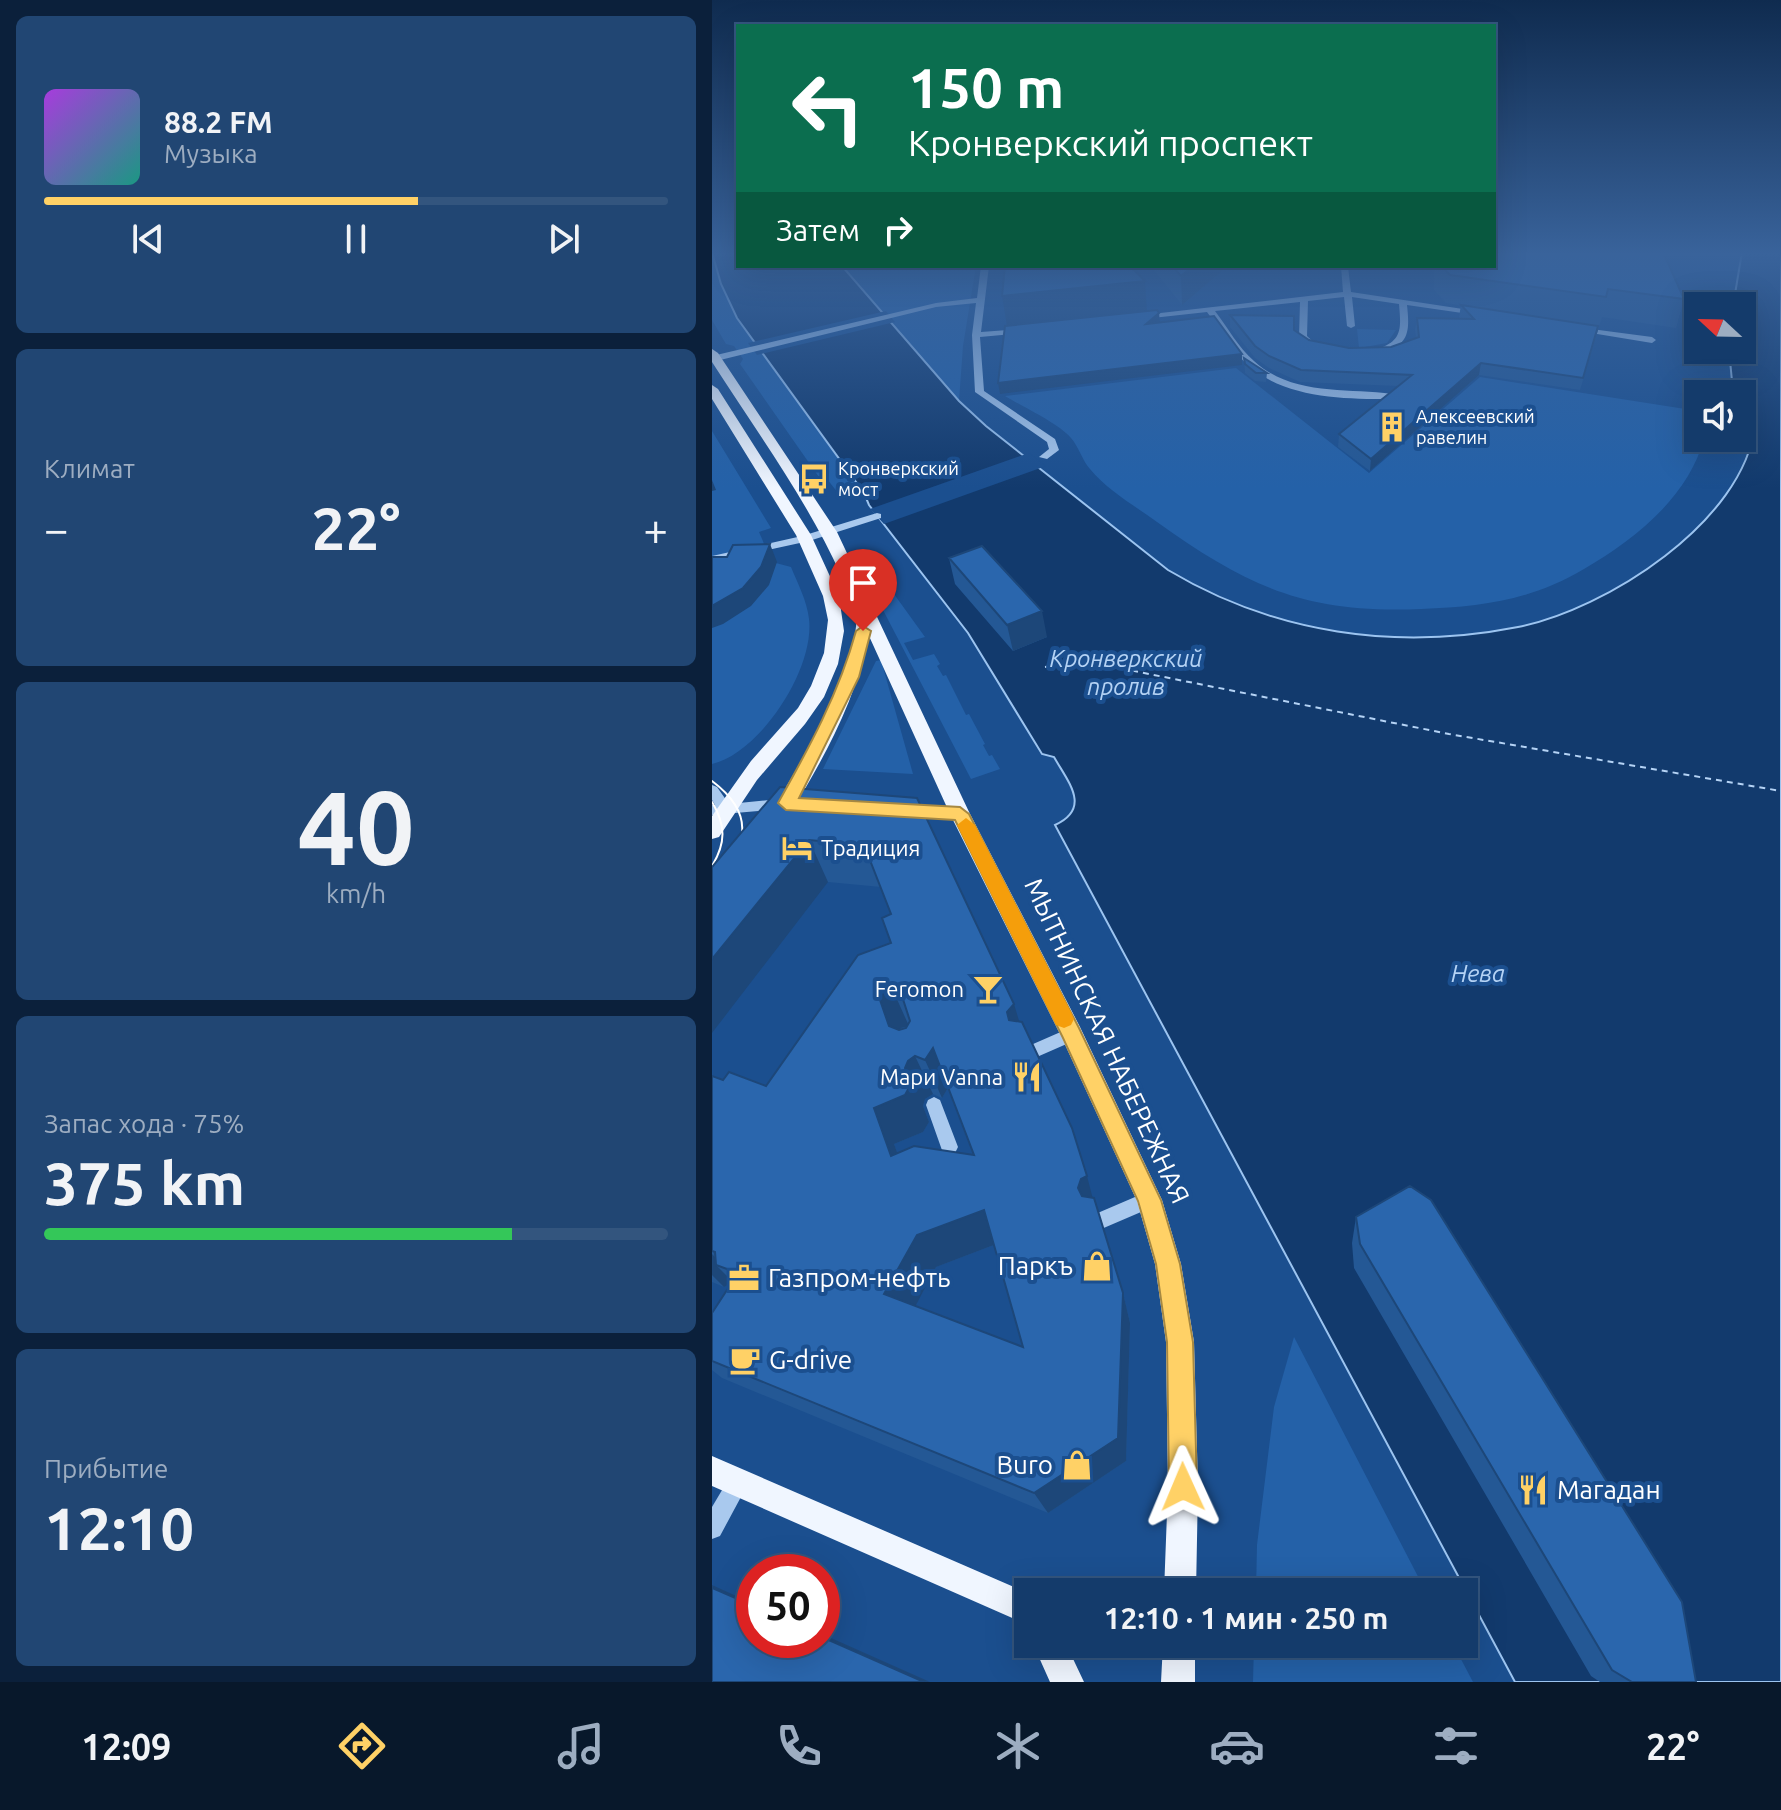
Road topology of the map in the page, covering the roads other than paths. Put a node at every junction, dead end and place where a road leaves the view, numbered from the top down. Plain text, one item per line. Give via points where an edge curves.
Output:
1 (832, 330) edge
2 (977, 330) edge
3 (1030, 330) edge
4 (1224, 330) edge
5 (1303, 330) edge
6 (1406, 330) edge
7 (1590, 330) edge
8 (976, 335) junction
9 (1652, 340) dead end
10 (1325, 351) edge
11 (1372, 352) edge
12 (713, 357) edge
13 (712, 389) edge
14 (1389, 396) edge
15 (1044, 457) dead end
16 (877, 516) dead end
17 (829, 532) junction
18 (805, 539) junction
19 (712, 559) edge
20 (864, 604) junction
21 (712, 790) edge
22 (794, 804) junction
23 (719, 810) edge
24 (896, 810) edge
25 (960, 814) junction
26 (773, 824) edge
27 (712, 832) edge
28 (1072, 1034) junction
29 (1030, 1053) edge
30 (934, 1105) dead end
31 (949, 1147) dead end
32 (1149, 1200) junction
33 (1099, 1221) edge
34 (725, 1477) edge
35 (712, 1528) edge
36 (1180, 1578) edge
37 (1014, 1603) edge
38 (1056, 1658) edge
39 (1179, 1658) edge
40 (1067, 1682) edge
41 (1178, 1682) edge

1 - 12 street
2 - 8 street
3 - 8 street
4 - 14 street via 1239,351 1281,380 1317,393
5 - 10 street via 1308,343
6 - 11 street via 1396,346
7 - 9 street
8 - 15 street via 980,392 1052,441 1054,450
12 - 17 main road, МЫТНИНСКАЯ НАБЕРЕЖНАЯ
13 - 18 main road
16 - 17 street
17 - 18 street
17 - 20 main road, МЫТНИНСКАЯ НАБЕРЕЖНАЯ
18 - 19 street
18 - 23 main road via 836,616 826,675 809,707
20 - 22 main road via 851,677
20 - 25 main road, МЫТНИНСКАЯ НАБЕРЕЖНАЯ
21 - 23 street
22 - 23 street
22 - 26 main road
23 - 27 main road
24 - 25 street
25 - 28 main road, МЫТНИНСКАЯ НАБЕРЕЖНАЯ
28 - 29 street
28 - 32 main road, МЫТНИНСКАЯ НАБЕРЕЖНАЯ
30 - 31 street
32 - 33 street
32 - 36 main road, МЫТНИНСКАЯ НАБЕРЕЖНАЯ via 1168,1264 1180,1342
34 - 35 street
34 - 37 main road
38 - 40 main road
39 - 41 main road

